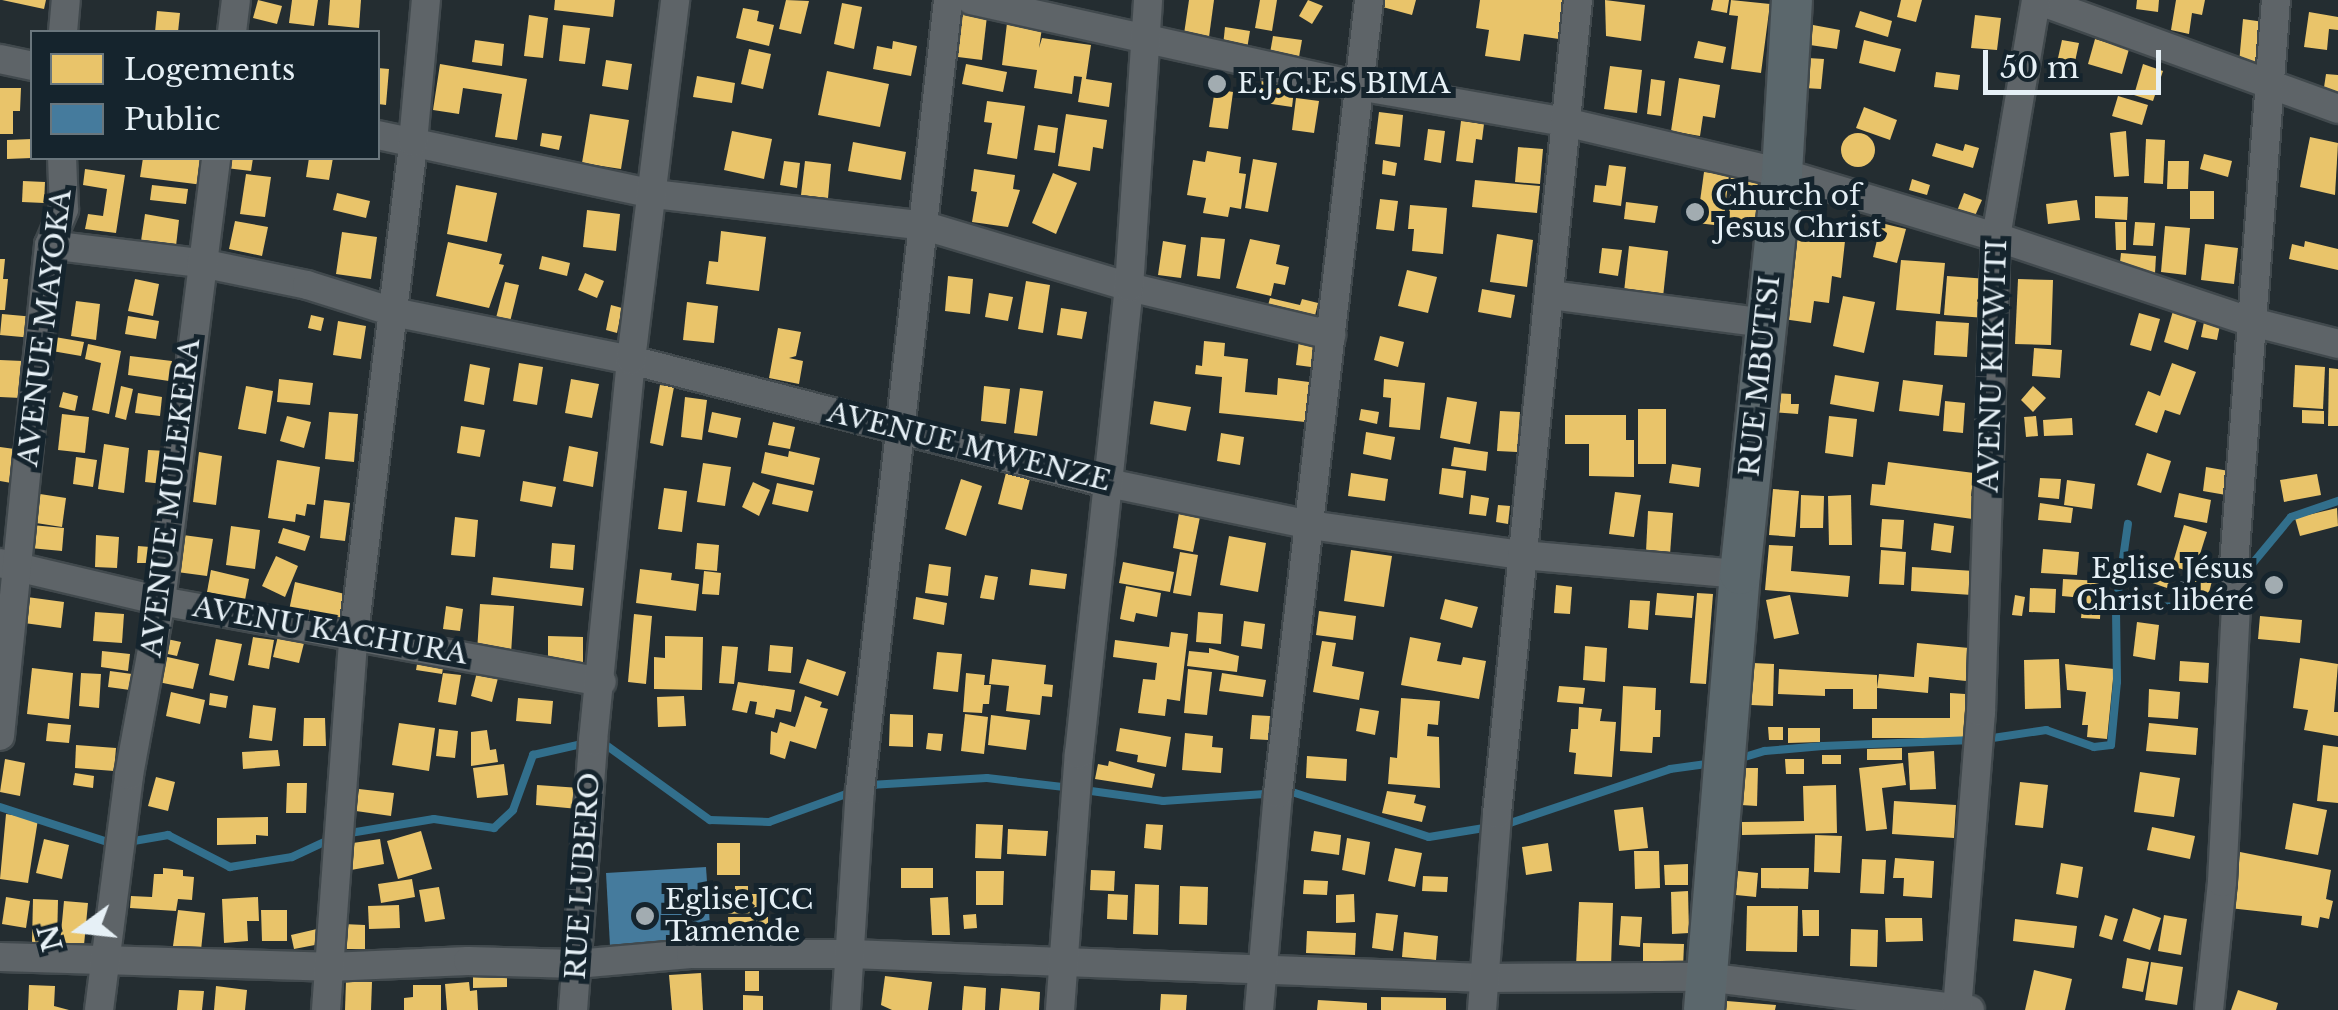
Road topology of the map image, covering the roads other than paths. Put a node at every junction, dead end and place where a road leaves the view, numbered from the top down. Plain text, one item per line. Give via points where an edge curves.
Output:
1 (66, 0) edge
2 (236, 0) edge
3 (426, 0) edge
4 (675, 0) edge
5 (948, 0) edge
6 (972, 0) edge
7 (1148, 0) edge
8 (1369, 0) edge
9 (1578, 0) edge
10 (1792, 0) edge
11 (2036, 0) edge
12 (2276, 0) edge
13 (63, 30) edge
14 (232, 30) edge
15 (1143, 36) junction
16 (0, 59) edge
17 (30, 66) edge
18 (1359, 86) junction
19 (2270, 87) junction
20 (2338, 109) edge
21 (1566, 122) junction
22 (380, 135) edge
23 (414, 142) junction
24 (62, 160) edge
25 (216, 160) edge
26 (1782, 173) junction
27 (654, 194) junction
28 (925, 226) junction
29 (1996, 237) junction
30 (49, 245) junction
31 (201, 263) junction
32 (1129, 288) junction
33 (1550, 295) junction
34 (393, 312) junction
35 (2252, 322) junction
36 (1765, 323) junction
37 (1331, 336) junction
38 (2338, 344) edge
39 (630, 360) junction
40 (900, 429) junction
41 (1108, 483) junction
42 (1310, 524) junction
43 (1522, 555) junction
44 (9, 566) edge
45 (1740, 574) junction
46 (160, 602) junction
47 (354, 634) junction
48 (602, 682) junction
49 (0, 736) edge
50 (851, 954) junction
51 (0, 957) edge
52 (102, 963) junction
53 (576, 964) junction
54 (1064, 964) junction
55 (329, 967) junction
56 (1262, 968) junction
57 (1485, 978) junction
58 (1705, 994) edge
59 (1962, 1009) edge
60 (99, 1010) edge
61 (326, 1010) edge
62 (574, 1010) edge
63 (846, 1010) edge
64 (1060, 1010) edge
65 (1259, 1010) edge
66 (1482, 1010) edge
67 (2208, 1010) edge

1 - 13 street
2 - 14 street
3 - 23 street
4 - 27 street
5 - 28 street
6 - 15 street
7 - 15 street
8 - 18 street
9 - 21 street
10 - 26 street, RUE MBUTSI
11 - 19 street
11 - 29 street, AVENU KIKWITI
12 - 19 street
15 - 18 street
15 - 32 street
16 - 17 street
18 - 21 street
18 - 37 street
19 - 20 street
19 - 35 street
21 - 26 street
21 - 33 street
22 - 23 street
23 - 27 street
23 - 34 street
24 - 30 street, AVENUE MAYOKA via 64,209
25 - 31 street, AVENUE MULEKERA
26 - 29 street
26 - 36 street, RUE MBUTSI
27 - 28 street
27 - 39 street
28 - 32 street
28 - 40 street
29 - 35 street
29 - 59 street, AVENU KIKWITI via 1979,740
30 - 31 street, AVENUE MWENZE
30 - 44 street, AVENUE MAYOKA
31 - 34 street, AVENUE MWENZE
31 - 46 street, AVENUE MULEKERA
32 - 37 street
32 - 41 street
33 - 36 street
33 - 43 street
34 - 39 street, AVENUE MWENZE
34 - 47 street
35 - 38 street
35 - 67 street via 2222,882
36 - 45 street, RUE MBUTSI
37 - 42 street
39 - 40 street, AVENUE MWENZE
39 - 48 street
40 - 41 street, AVENUE MWENZE
40 - 50 street via 860,790
41 - 42 street, AVENUE MWENZE
41 - 54 street
42 - 43 street, AVENUE MWENZE
42 - 56 street
43 - 45 street, AVENUE MWENZE
43 - 57 street
44 - 46 street, AVENU KACHURA
44 - 49 street, AVENUE MAYOKA
45 - 58 street, RUE MBUTSI
46 - 47 street, AVENU KACHURA
46 - 52 street, AVENUE MULEKERA
47 - 48 street, AVENU KACHURA
47 - 55 street
48 - 53 street, RUE LUBERO
50 - 53 street via 691,954
50 - 54 street
50 - 63 street
51 - 52 street
52 - 55 street
52 - 60 street, AVENUE MULEKERA
53 - 55 street
53 - 62 street, RUE LUBERO
54 - 56 street
54 - 64 street
55 - 61 street
56 - 57 street
56 - 65 street
57 - 58 street
57 - 66 street
58 - 59 street

